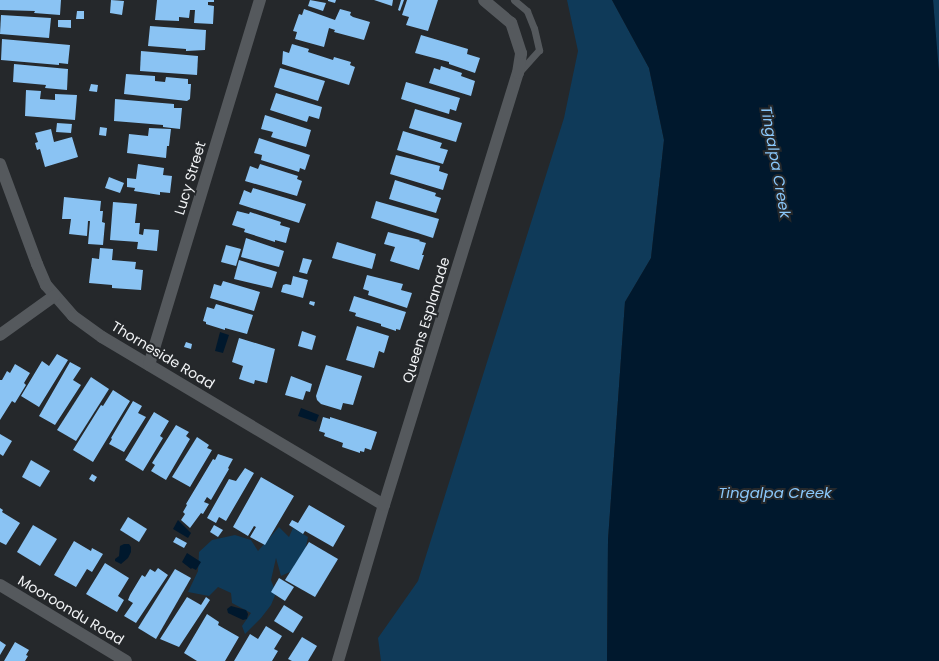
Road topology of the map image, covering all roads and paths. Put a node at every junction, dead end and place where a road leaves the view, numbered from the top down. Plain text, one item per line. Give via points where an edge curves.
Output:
1 (260, 0) edge
2 (484, 0) edge
3 (514, 0) edge
4 (518, 73) junction
5 (0, 164) edge
6 (54, 296) junction
7 (0, 335) edge
8 (149, 365) junction
9 (384, 505) junction
10 (0, 585) edge
11 (126, 661) edge
12 (338, 661) edge

1 - 8 street, Lucy Street
2 - 4 street, Queens Esplanade via 511,23 521,53
3 - 4 lane via 527,11 539,50
4 - 9 street, Queens Esplanade
5 - 6 street, Thorneside Road via 37,264
6 - 7 street
6 - 8 street, Thorneside Road via 73,316
8 - 9 street, Thorneside Road
9 - 12 street, Queens Esplanade
10 - 11 street, Mooroondu Road

